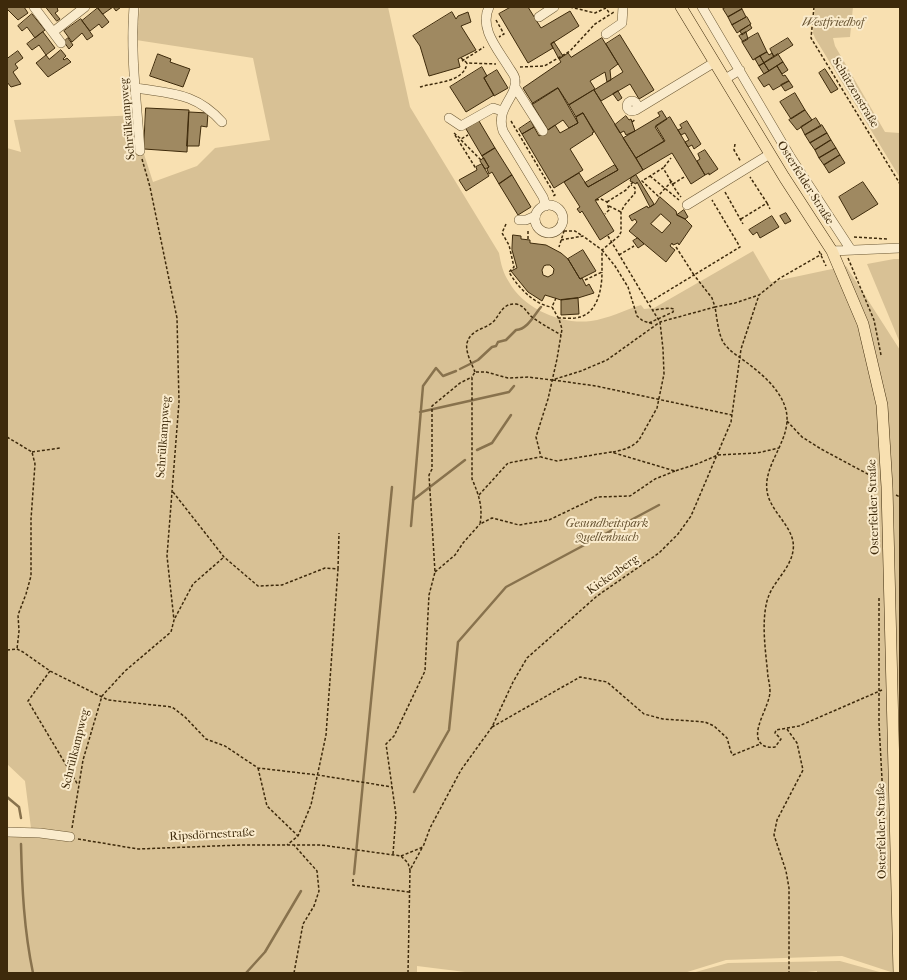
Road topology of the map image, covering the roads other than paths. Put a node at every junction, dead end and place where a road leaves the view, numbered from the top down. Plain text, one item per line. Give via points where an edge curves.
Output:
1 (34, 7) edge
2 (85, 7) edge
3 (134, 7) edge
4 (489, 7) edge
5 (554, 7) edge
6 (681, 7) edge
7 (702, 7) edge
8 (620, 9) edge
9 (539, 17) dead end
10 (53, 32) junction
11 (606, 34) dead end
12 (61, 43) dead end
13 (714, 62) junction
14 (740, 70) junction
15 (725, 79) junction
16 (515, 87) junction
17 (136, 88) junction
18 (639, 107) dead end
19 (502, 111) junction
20 (449, 118) dead end
21 (222, 122) dead end
22 (543, 131) dead end
23 (140, 151) road end
24 (770, 154) junction
25 (545, 204) junction
26 (687, 205) road end
27 (535, 216) junction
28 (519, 220) dead end
29 (900, 248) edge
30 (851, 250) junction
31 (826, 253) junction
32 (7, 832) edge
33 (70, 837) road end
34 (899, 973) edge

1 - 10 street
2 - 10 street
3 - 17 street, Schrülkampweg via 132,41
4 - 16 street via 485,24 516,78
5 - 9 street
6 - 13 main road, Osterfelder Straße
7 - 14 street, Osterfelder Straße
8 - 11 street via 622,23
10 - 12 street
13 - 15 main road, Osterfelder Straße
13 - 18 street
14 - 15 street
14 - 30 street, Osterfelder Straße via 791,158
15 - 24 main road, Osterfelder Straße
16 - 19 street
16 - 22 street
17 - 21 street via 185,95 211,110
17 - 23 street, Schrülkampweg
19 - 20 street via 493,108 461,126
19 - 25 street via 502,132
24 - 26 street
24 - 31 main road, Osterfelder Straße
25 - 27 street
25 - 27 street via 554,207 562,215 562,230 543,232 535,223
27 - 28 street
29 - 30 street
30 - 31 street
31 - 34 main road, Osterfelder Straße via 863,324 882,405 887,487
32 - 33 street

